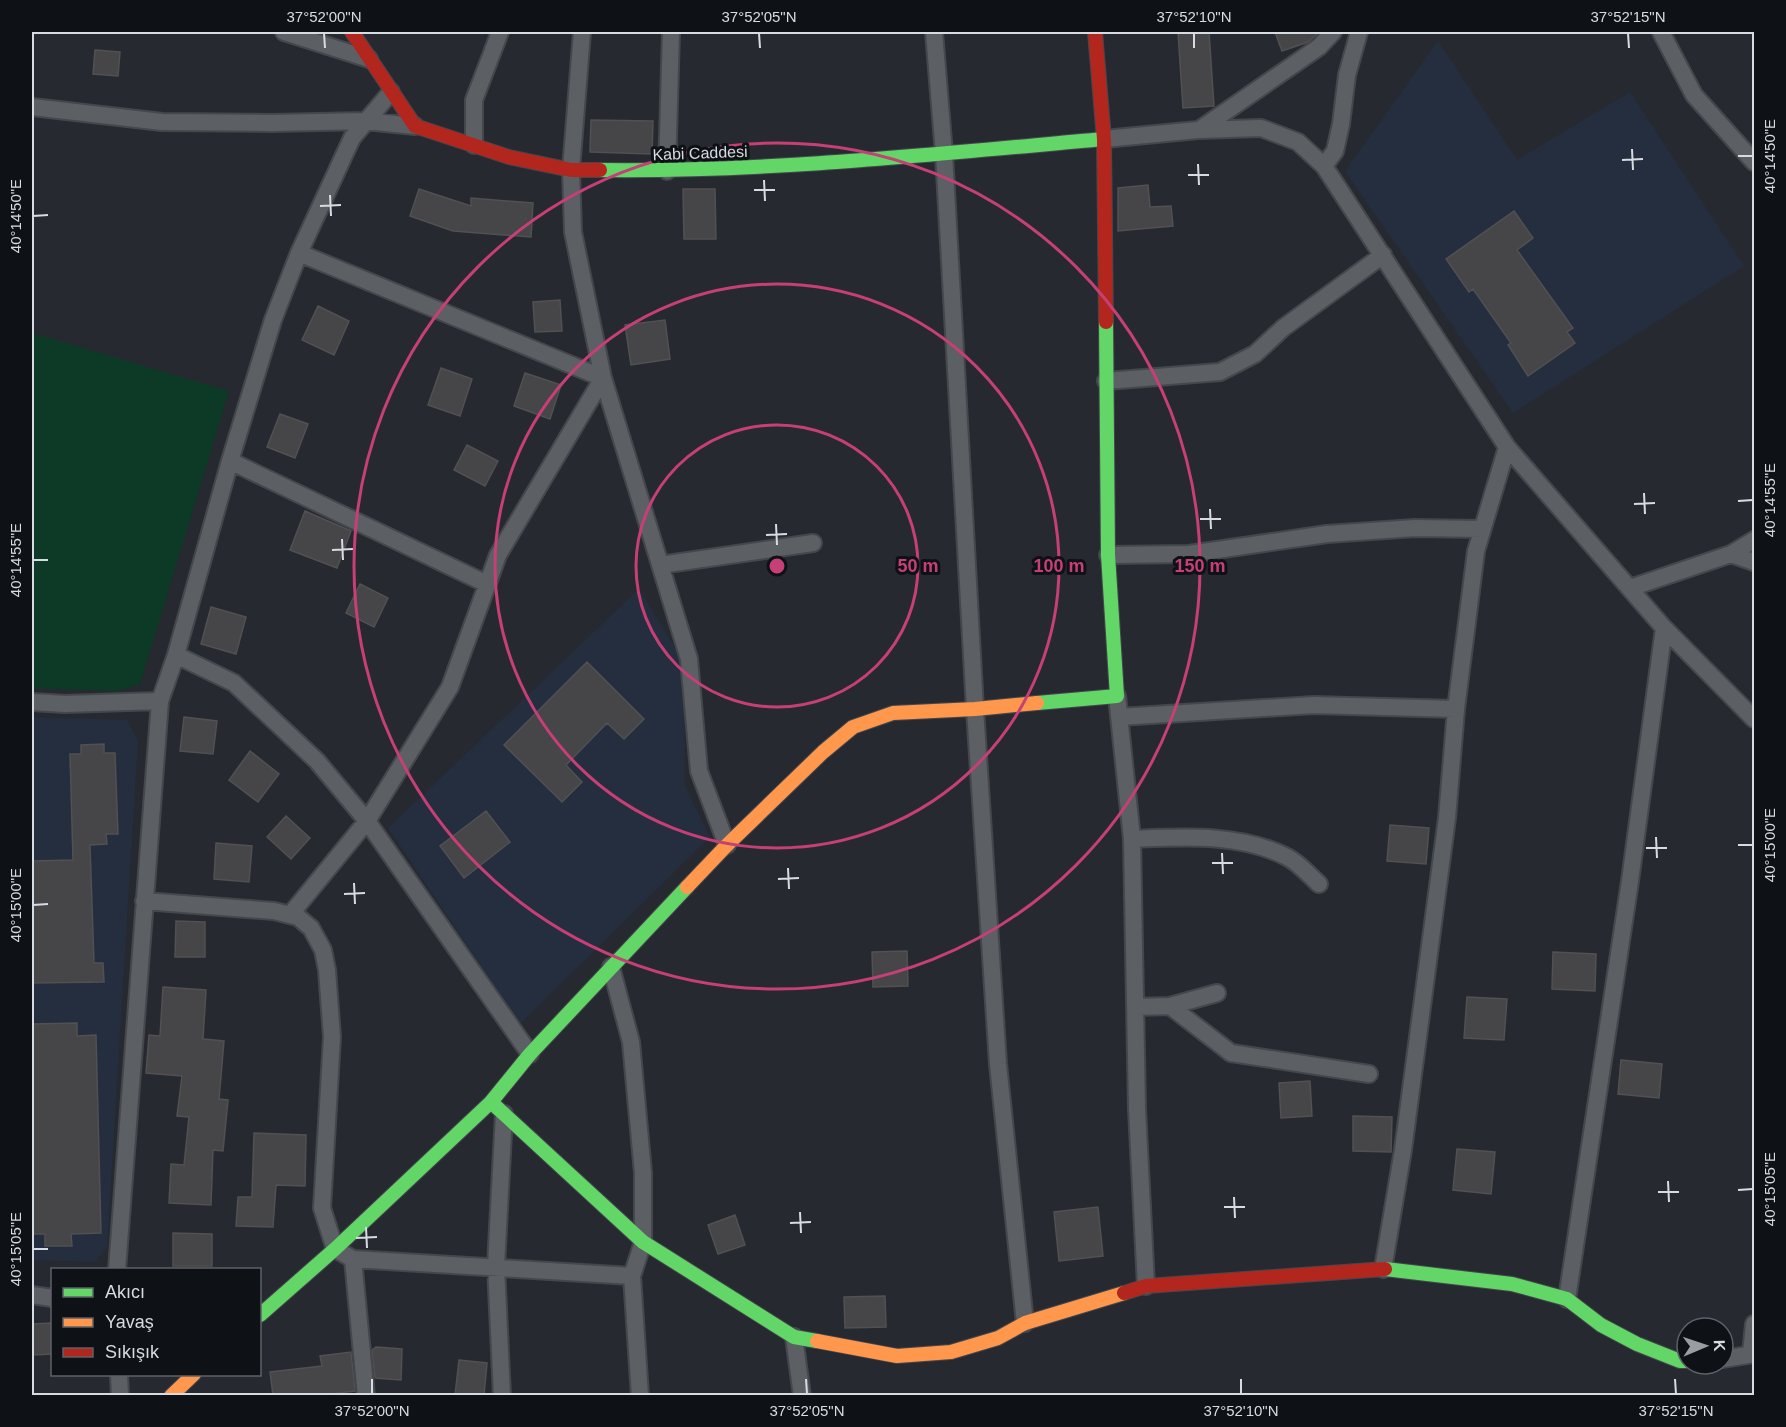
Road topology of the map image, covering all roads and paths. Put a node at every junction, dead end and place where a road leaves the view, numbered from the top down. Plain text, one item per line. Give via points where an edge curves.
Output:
1 (284, 32) edge
2 (352, 32) edge
3 (501, 32) edge
4 (582, 32) edge
5 (671, 32) edge
6 (934, 32) edge
7 (1095, 32) edge
8 (1333, 32) edge
9 (1359, 32) edge
10 (1661, 32) edge
11 (369, 59) junction
12 (391, 92) junction
13 (32, 107) edge
14 (365, 121) junction
15 (416, 126) junction
16 (1198, 130) junction
17 (1104, 140) junction
18 (474, 145) junction
19 (944, 154) junction
20 (1755, 162) edge
21 (1324, 166) junction
22 (571, 170) junction
23 (667, 171) junction
24 (299, 253) junction
25 (1383, 255) junction
26 (603, 378) junction
27 (1106, 381) junction
28 (1507, 447) junction
29 (230, 461) junction
30 (1482, 529) junction
31 (1755, 540) edge
32 (813, 543) dead end
33 (1731, 554) junction
34 (1108, 555) junction
35 (1755, 562) edge
36 (660, 565) junction
37 (487, 584) junction
38 (1630, 588) junction
39 (1664, 628) junction
40 (176, 655) junction
41 (1117, 696) junction
42 (32, 702) edge
43 (160, 702) junction
44 (975, 709) junction
45 (1456, 709) junction
46 (1119, 717) junction
47 (1755, 719) edge
48 (367, 821) junction
49 (1132, 839) junction
50 (727, 845) junction
51 (1319, 884) dead end
52 (144, 901) junction
53 (290, 915) junction
54 (611, 967) junction
55 (1217, 993) dead end
56 (1170, 1006) junction
57 (1135, 1008) junction
58 (530, 1054) junction
59 (1369, 1074) dead end
60 (491, 1102) junction
61 (504, 1114) junction
62 (643, 1242) junction
63 (334, 1249) junction
64 (353, 1258) junction
65 (496, 1266) junction
66 (117, 1268) edge
67 (1383, 1269) junction
68 (632, 1276) junction
69 (1146, 1286) junction
70 (32, 1295) edge
71 (51, 1298) edge
72 (1568, 1299) junction
73 (261, 1314) edge
74 (1024, 1323) junction
75 (1755, 1324) edge
76 (794, 1337) junction
77 (1753, 1354) edge
78 (1735, 1357) edge
79 (1675, 1359) edge
80 (119, 1376) edge
81 (192, 1376) edge
82 (120, 1395) edge
83 (171, 1395) edge
84 (366, 1395) edge
85 (502, 1395) edge
86 (640, 1395) edge
87 (802, 1395) edge

1 - 11 street
2 - 11 street
3 - 18 street via 474,100
4 - 22 street
5 - 23 street
6 - 19 street
7 - 17 street
8 - 16 street via 1319,47
9 - 21 street via 1347,75 1335,152
10 - 20 street via 1694,95
11 - 12 street
12 - 14 street
12 - 15 street
13 - 14 street via 162,122
14 - 15 street
14 - 24 street via 352,138
15 - 18 street, Kabi Caddesi
16 - 17 street
16 - 21 street via 1261,128 1298,142
17 - 19 street, Kabi Caddesi
17 - 27 street
18 - 22 street, Kabi Caddesi
19 - 23 street, Kabi Caddesi via 800,166
19 - 44 street
21 - 25 street
22 - 23 street, Kabi Caddesi
22 - 26 street via 573,232
24 - 26 street
24 - 29 street via 273,320
25 - 27 street via 1283,328 1255,354 1220,372
25 - 28 street
26 - 36 street
26 - 37 street via 498,555
27 - 34 street
28 - 30 street
28 - 38 street
29 - 37 street
29 - 40 street
30 - 34 street via 1415,528 1327,534 1189,554
30 - 45 street
31 - 33 street
32 - 36 street
33 - 35 street
33 - 38 street
34 - 41 street
36 - 50 street via 689,659 699,771
37 - 48 street via 450,687
38 - 39 street
39 - 47 street
39 - 72 street
40 - 43 street
40 - 48 street via 234,683 316,761
41 - 44 street
41 - 46 street
42 - 43 street
43 - 52 street
44 - 50 street via 893,713 853,727
44 - 74 street via 998,1064
45 - 46 street via 1314,705
45 - 67 street via 1447,818 1403,1150
46 - 49 street
48 - 53 street
48 - 58 street
49 - 51 street via 1189,837 1249,843 1288,857
49 - 57 street
50 - 54 street
52 - 53 street
52 - 66 street
53 - 63 street via 311,928 323,950 327,970 332,1037 322,1208
54 - 58 street
54 - 62 street via 631,1042 643,1173
55 - 56 street
56 - 57 street
56 - 59 street via 1231,1053
57 - 69 street
58 - 60 street
60 - 61 street
60 - 63 street
61 - 62 street
61 - 65 street
62 - 68 street
62 - 76 street
63 - 64 street
63 - 73 street
64 - 65 street
64 - 84 street
65 - 68 street
65 - 85 street
67 - 69 street
67 - 72 street via 1512,1284
68 - 86 street
69 - 74 street
70 - 71 street
72 - 79 street via 1601,1325
74 - 76 street via 998,1338 951,1352 897,1356
75 - 77 street
76 - 87 street
77 - 78 street
80 - 82 street
81 - 83 street

